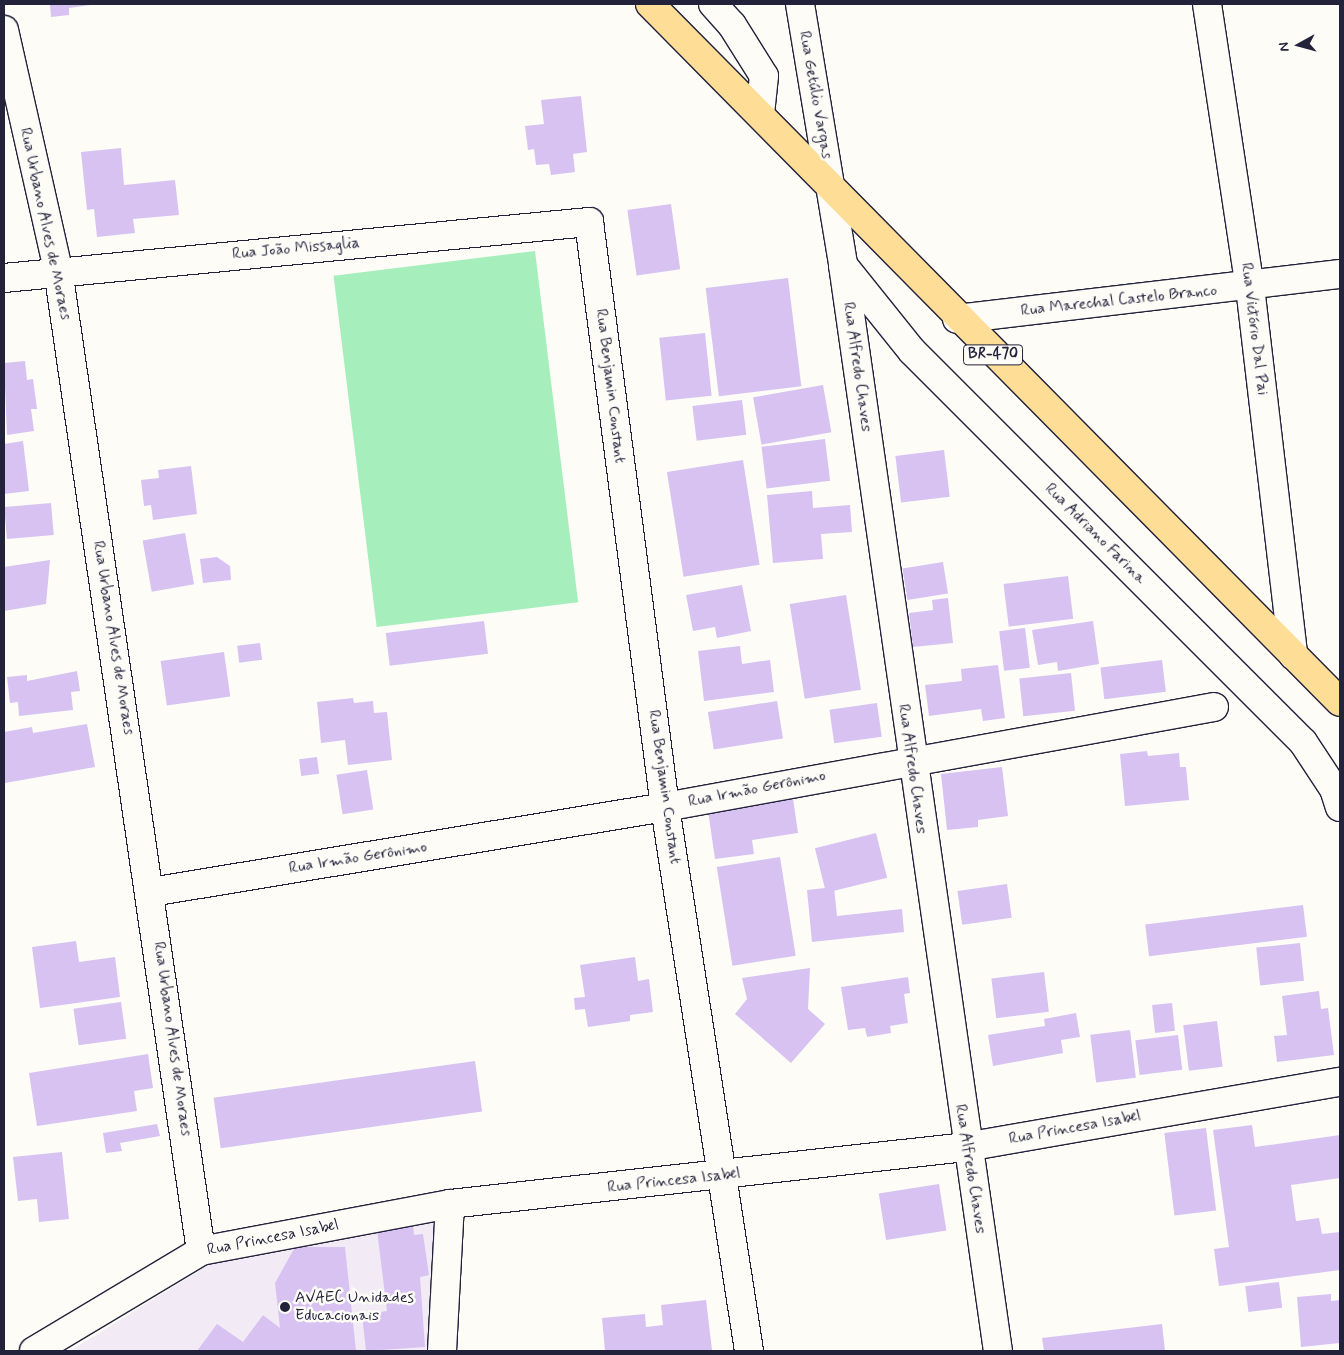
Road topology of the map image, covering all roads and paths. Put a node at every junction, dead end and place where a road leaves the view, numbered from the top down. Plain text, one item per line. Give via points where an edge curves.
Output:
1 (650, 4) edge
2 (713, 4) edge
3 (800, 4) edge
4 (1207, 4) edge
5 (4, 30) edge
6 (760, 114) junction
7 (831, 185) junction
8 (589, 222) joint
9 (843, 265) junction
10 (58, 270) junction
11 (1340, 274) edge
12 (4, 278) edge
13 (1250, 287) junction
14 (957, 319) junction
15 (1293, 654) junction
16 (1336, 694) edge
17 (1214, 707) dead end
18 (911, 760) junction
19 (665, 807) junction
20 (1340, 807) edge
21 (151, 892) junction
22 (1340, 1082) edge
23 (966, 1146) junction
24 (724, 1177) junction
25 (450, 1204) junction
26 (201, 1250) junction
27 (34, 1351) edge
28 (442, 1351) edge
29 (749, 1351) edge
30 (998, 1351) edge

1 - 6 highway, BR-470
2 - 6 street via 732,25 764,76
3 - 7 street, Rua Getúlio Vargas
4 - 13 street, Rua Victório Dal Pai
5 - 10 street, Rua Urbano Alves de Moraes
6 - 7 highway, BR-470
7 - 9 street, Rua Alfredo Chaves
7 - 14 highway, BR-470
8 - 10 street, Rua João Missaglia
8 - 19 street, Rua Benjamin Constant
9 - 18 street, Rua Alfredo Chaves
9 - 20 street, Rua Adriano Farina via 912,351 1303,742 1334,789
10 - 12 street, Rua João Missaglia
10 - 21 street, Rua Urbano Alves de Moraes
11 - 13 street, Rua Marechal Castelo Branco
13 - 14 street, Rua Marechal Castelo Branco
13 - 15 street, Rua Victório Dal Pai
14 - 15 highway, BR-470
15 - 16 highway, BR-470
17 - 18 street, Rua Irmão Gerônimo
18 - 19 street, Rua Irmão Gerônimo
18 - 23 street, Rua Alfredo Chaves
19 - 21 street, Rua Irmão Gerônimo
19 - 24 street, Rua Benjamin Constant
21 - 26 street, Rua Urbano Alves de Moraes
22 - 23 street, Rua Princesa Isabel
23 - 24 street, Rua Princesa Isabel
23 - 30 street, Rua Alfredo Chaves
24 - 25 street, Rua Princesa Isabel
24 - 29 street, Rua Benjamin Constant
25 - 26 street, Rua Princesa Isabel
25 - 28 street
26 - 27 street, Rua Princesa Isabel

